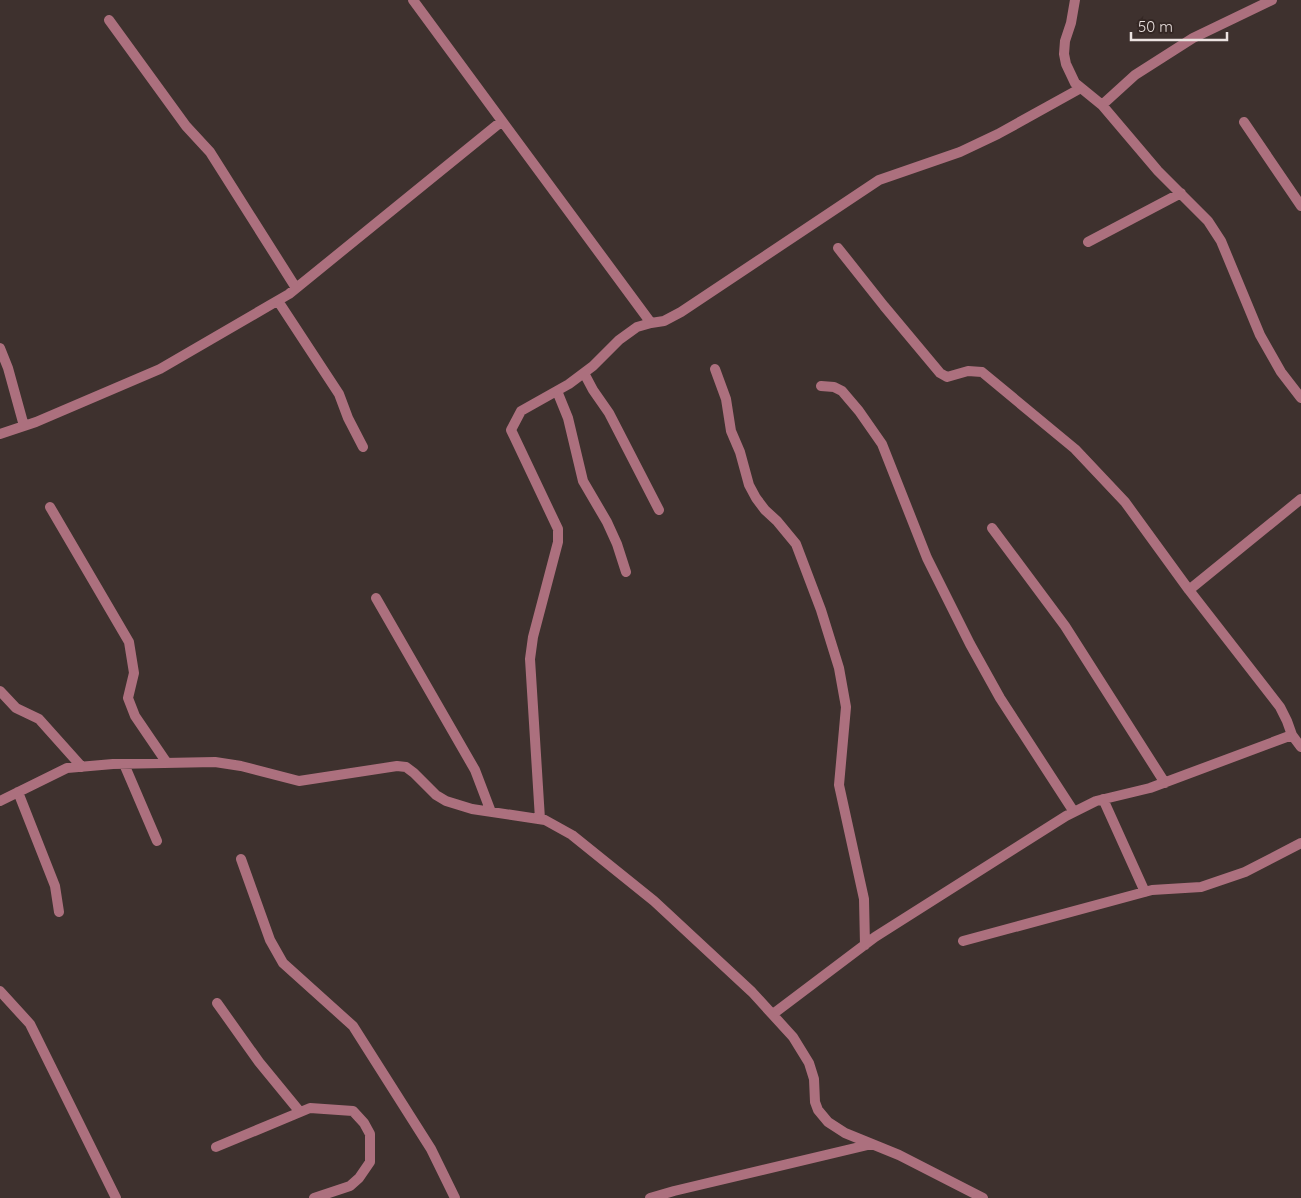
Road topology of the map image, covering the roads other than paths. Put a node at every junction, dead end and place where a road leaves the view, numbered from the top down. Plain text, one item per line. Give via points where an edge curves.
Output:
1 (413, 0) edge
2 (1075, 0) edge
3 (1272, 0) edge
4 (110, 20) dead end
5 (1081, 88) junction
6 (1102, 106) junction
7 (502, 121) junction
8 (1244, 122) dead end
9 (1181, 194) junction
10 (1301, 206) edge
11 (1088, 242) dead end
12 (838, 248) dead end
13 (296, 288) junction
14 (278, 300) junction
15 (652, 323) junction
16 (0, 348) edge
17 (715, 370) dead end
18 (584, 373) junction
19 (821, 386) dead end
20 (557, 391) junction
21 (1301, 398) edge
22 (24, 426) junction
23 (0, 434) edge
24 (364, 447) dead end
25 (1301, 499) edge
26 (50, 507) dead end
27 (659, 510) dead end
28 (992, 528) dead end
29 (626, 572) dead end
30 (1189, 590) junction
31 (376, 598) dead end
32 (0, 691) edge
33 (1292, 735) junction
34 (1301, 747) edge
35 (167, 763) junction
36 (124, 764) junction
37 (82, 767) junction
38 (1165, 783) junction
39 (18, 792) junction
40 (1103, 799) junction
41 (0, 801) edge
42 (491, 812) junction
43 (1074, 812) junction
44 (540, 819) junction
45 (157, 841) dead end
46 (1301, 844) edge
47 (241, 859) dead end
48 (1145, 892) junction
49 (59, 912) dead end
50 (963, 941) dead end
51 (864, 945) junction
52 (0, 991) edge
53 (217, 1003) dead end
54 (773, 1014) junction
55 (300, 1112) junction
56 (872, 1144) junction
57 (216, 1147) dead end
58 (116, 1198) edge
59 (314, 1198) edge
60 (455, 1198) edge
61 (650, 1198) edge
62 (983, 1198) edge

1 - 7 street
2 - 5 street via 1064,54 1075,83
3 - 6 street via 1193,38 1135,75
4 - 13 street via 186,126 210,152
5 - 6 street
5 - 15 street via 967,149 879,180 681,312
6 - 9 street
7 - 13 street
7 - 15 street
8 - 10 street
9 - 11 street
9 - 21 street via 1208,221 1221,241 1260,335 1281,372
12 - 30 street via 940,373 947,377 968,371 982,372 1075,449 1124,502
13 - 14 street
14 - 22 street via 160,368
14 - 24 street via 339,394
15 - 18 street via 637,327 619,340
16 - 22 street
17 - 51 street via 726,399 730,431 749,485 765,510 796,544 822,610 839,668 846,707 839,785 864,899
18 - 20 street
18 - 27 street via 609,413
19 - 43 street via 842,391 882,444 927,558 970,644 1000,698
20 - 29 street via 569,423 583,481 607,522
20 - 44 street via 521,411 510,430 558,529 558,542 530,659
22 - 23 street
25 - 30 street
26 - 35 street via 129,642 134,674 128,698 135,716
28 - 38 street via 1065,626
30 - 33 street via 1280,707
31 - 42 street via 475,770
32 - 37 street via 16,708 39,719
33 - 34 street
33 - 38 street
35 - 36 street
35 - 42 street via 216,762 299,781 406,767 446,801
36 - 37 street
36 - 45 street
37 - 39 street via 66,768
38 - 40 street
39 - 41 street
39 - 49 street via 55,886
40 - 43 street
40 - 48 street
42 - 44 street
43 - 51 street
44 - 54 street via 572,835 654,901
46 - 48 street via 1245,872 1201,886
47 - 60 street via 270,940 283,963 353,1026 431,1149
48 - 50 street
51 - 54 street
52 - 58 street via 30,1024
53 - 55 street
54 - 56 street via 809,1063 818,1110 828,1122 845,1133
55 - 57 street
55 - 59 street via 310,1108 353,1112 370,1134 370,1162 359,1178 350,1186
56 - 61 street
56 - 62 street

